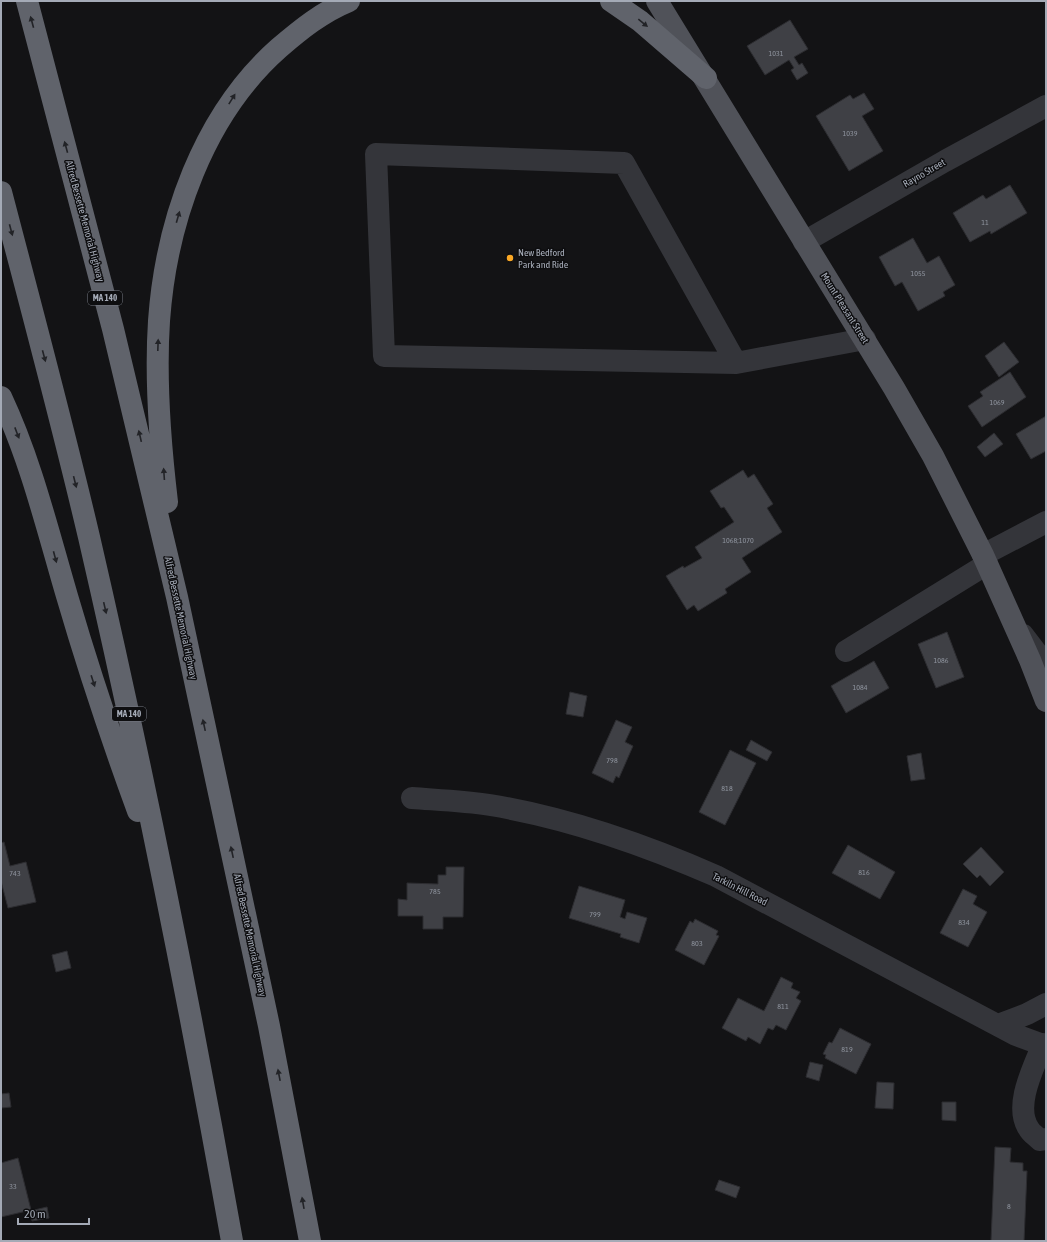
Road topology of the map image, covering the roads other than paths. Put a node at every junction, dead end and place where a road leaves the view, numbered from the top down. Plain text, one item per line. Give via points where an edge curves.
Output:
1 (27, 1) edge
2 (349, 1) edge
3 (611, 1) edge
4 (657, 1) edge
5 (706, 78) junction
6 (1046, 106) edge
7 (1, 192) edge
8 (804, 242) junction
9 (865, 339) junction
10 (736, 363) junction
11 (1, 397) edge
12 (1046, 522) edge
13 (985, 560) junction
14 (177, 597) junction
15 (1015, 624) junction
16 (846, 651) dead end
17 (1046, 665) edge
18 (1046, 701) edge
19 (412, 798) dead end
20 (163, 878) junction
21 (1046, 1004) edge
22 (998, 1025) junction
23 (1044, 1045) edge
24 (1046, 1139) edge
25 (232, 1241) edge
26 (310, 1241) edge

14 -> 1 highway, Alfred Bessette Memorial Highway / MA 140 via 113,329
14 -> 2 highway via 165,491 158,360 164,280 180,210 197,164 215,127 236,93 264,62 305,26
3 -> 5 highway via 640,21
4 - 5 main road, Mount Pleasant Street
5 - 8 main road, Mount Pleasant Street
6 - 8 street, Rayno Street via 945,160
7 -> 20 highway, MA 140 via 88,536
8 - 9 main road, Mount Pleasant Street
9 - 10 street
9 - 13 main road, Mount Pleasant Street via 933,456
10 - 10 street via 624,163 376,154 384,356
11 -> 20 highway via 33,478 100,704
12 - 13 street
13 - 15 main road, Mount Pleasant Street
13 - 16 street
26 -> 14 highway, Alfred Bessette Memorial Highway / MA 140 via 269,1026
15 - 17 street, Mount Pleasant Street
15 - 18 main road, Mount Pleasant Street
19 - 22 street, Tarkiln Hill Road via 489,805 528,812 593,829 676,858 716,876
20 - 25 highway, MA 140
21 - 22 street
22 - 23 street, Tarkiln Hill Road
23 - 24 street via 1024,1094 1024,1118 1028,1128 1040,1140

